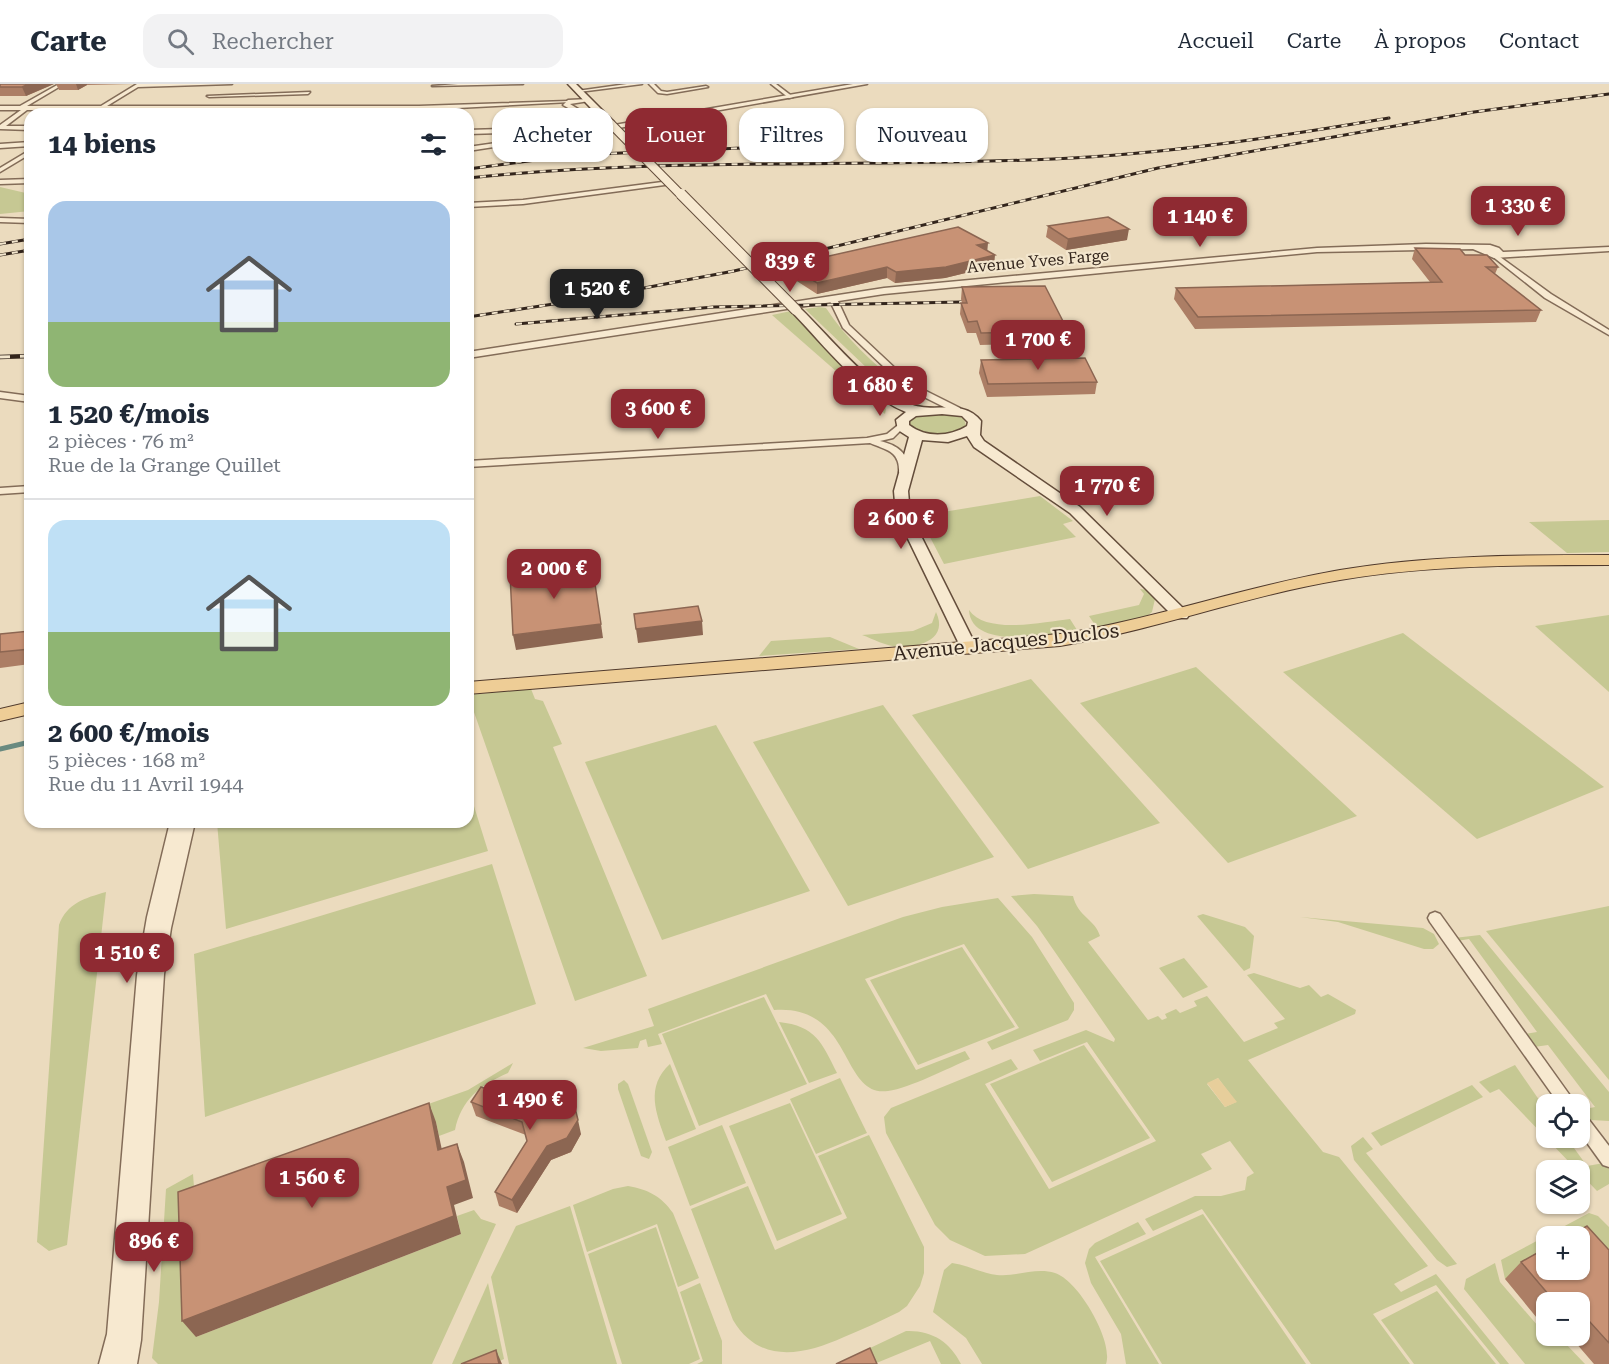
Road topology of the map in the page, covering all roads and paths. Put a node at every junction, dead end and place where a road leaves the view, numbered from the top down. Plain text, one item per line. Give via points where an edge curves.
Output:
1 (62, 84) edge
2 (230, 84) edge
3 (314, 84) edge
4 (521, 84) edge
5 (572, 84) edge
6 (640, 84) edge
7 (651, 84) edge
8 (773, 84) edge
9 (863, 84) edge
10 (138, 85) edge
11 (189, 85) edge
12 (435, 85) edge
13 (706, 87) dead end
14 (579, 91) junction
15 (308, 93) junction
16 (209, 96) junction
17 (791, 97) junction
18 (588, 100) junction
19 (568, 102) junction
20 (250, 105) dead end
21 (233, 106) junction
22 (0, 108) edge
23 (24, 108) junction
24 (102, 108) junction
25 (297, 108) junction
26 (423, 108) junction
27 (569, 108) edge
28 (613, 125) edge
29 (1, 127) edge
30 (24, 128) edge
31 (474, 132) edge
32 (492, 132) edge
33 (24, 145) edge
34 (0, 146) edge
35 (492, 146) edge
36 (474, 149) edge
37 (24, 156) edge
38 (0, 170) edge
39 (24, 181) edge
40 (0, 182) edge
41 (670, 183) junction
42 (474, 205) edge
43 (0, 220) edge
44 (24, 221) edge
45 (1609, 249) edge
46 (1496, 252) junction
47 (833, 299) junction
48 (1609, 333) edge
49 (474, 354) edge
50 (917, 392) junction
51 (883, 394) junction
52 (0, 395) edge
53 (24, 398) edge
54 (957, 410) junction
55 (920, 411) junction
56 (902, 423) junction
57 (974, 428) junction
58 (916, 436) junction
59 (882, 439) junction
60 (867, 441) junction
61 (474, 464) edge
62 (904, 472) junction
63 (24, 489) edge
64 (0, 491) edge
65 (1605, 561) edge
66 (1181, 615) junction
67 (969, 648) junction
68 (474, 687) edge
69 (24, 709) edge
70 (0, 715) edge
71 (176, 828) edge
72 (187, 828) edge
73 (1435, 918) dead end
74 (1561, 1094) edge
75 (1590, 1133) edge
76 (1609, 1159) edge
77 (110, 1364) edge
78 (127, 1364) edge

1 - 23 street
2 - 11 street
3 - 15 street
4 - 12 street
5 - 14 main road
6 - 14 street
7 - 13 street via 667,93
8 - 17 street
9 - 17 street
10 - 11 street
10 - 24 street
11 - 16 street
12 - 26 street
14 - 18 main road
15 - 16 street
15 - 25 street
16 - 21 street
17 - 28 street
18 - 19 street
18 - 41 main road, bridge
19 - 26 street
19 - 27 street
20 - 21 street
21 - 24 street
21 - 25 street
22 - 23 street
23 - 24 street
23 - 29 street
25 - 26 street
29 - 30 street
31 - 32 street
33 - 34 street
35 - 36 street
37 - 38 street
39 - 40 street
41 - 42 street
41 - 51 main road, bridge
43 - 44 street
45 - 46 street
46 - 47 street, Avenue Yves Farge via 1437,247 1317,250 891,290
46 - 48 street via 1548,296
47 - 49 street, Avenue Yves Farge
47 - 50 street via 846,326
50 - 54 street
50 - 55 street via 925,401
51 - 55 main road via 904,408
51 - 56 main road
52 - 53 street
54 - 55 main road
54 - 57 main road via 974,419
55 - 56 main road via 908,415
56 - 58 main road via 904,429
56 - 59 street
57 - 58 main road via 948,437
57 - 66 main road via 973,435 979,444 1075,510
58 - 59 street
58 - 62 main road
59 - 60 street
60 - 61 street
60 - 62 street via 898,451
62 - 67 main road via 901,501 905,522
63 - 64 street
65 - 66 main road, Avenue Jacques Duclos via 1501,561 1373,570 1291,585
66 - 67 main road, Avenue Jacques Duclos via 1098,635
67 - 68 main road, Avenue Jacques Duclos
69 - 70 main road
71 - 77 street via 144,975 116,1334
72 - 78 street via 157,974
73 - 74 street
75 - 76 street

